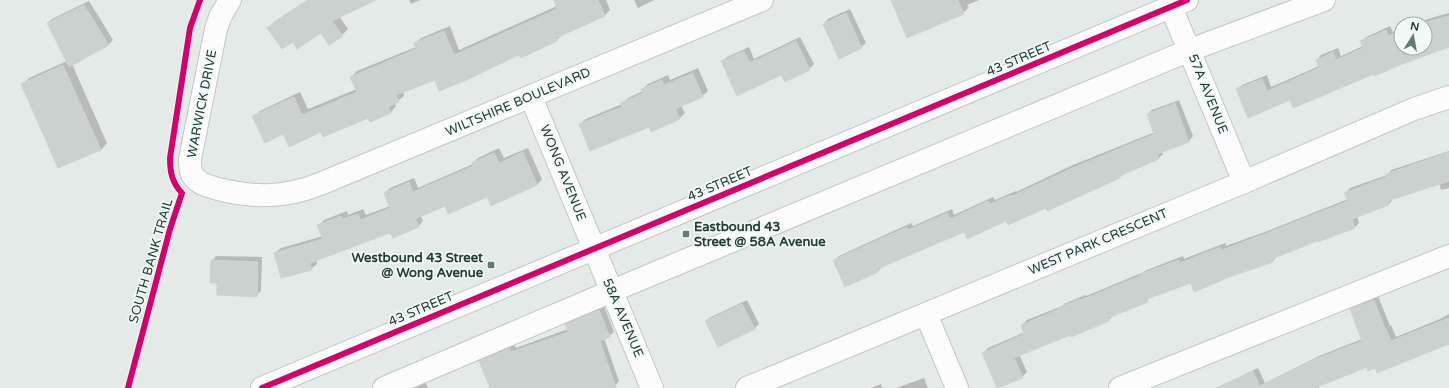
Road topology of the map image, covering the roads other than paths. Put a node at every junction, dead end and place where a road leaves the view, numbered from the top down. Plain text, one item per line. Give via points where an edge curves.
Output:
1 (230, 0) edge
2 (762, 0) edge
3 (1324, 0) edge
4 (1179, 3) edge
5 (1190, 50) junction
6 (531, 97) junction
7 (1449, 97) edge
8 (1244, 182) junction
9 (271, 195) joint
10 (594, 249) junction
11 (1449, 256) edge
12 (612, 291) junction
13 (926, 314) junction
14 (262, 388) edge
15 (384, 388) edge
16 (652, 388) edge
17 (747, 388) edge
18 (958, 388) edge
19 (1120, 388) edge

1 - 9 street, WARWICK DRIVE via 216,29 190,167 197,180 206,186 240,194
2 - 6 street, WILTSHIRE BOULEVARD
3 - 5 street
4 - 5 street, 57A AVENUE
4 - 10 street, 43 STREET
5 - 8 street, 57A AVENUE
5 - 12 street
6 - 9 street, WILTSHIRE BOULEVARD via 304,191
6 - 10 street, WONG AVENUE
7 - 8 street, WEST PARK CRESCENT via 1414,109
8 - 13 street, WEST PARK CRESCENT
10 - 12 street, 58A AVENUE
10 - 14 street, 43 STREET
11 - 19 street
12 - 15 street
12 - 16 street, 58A AVENUE
13 - 17 street, WEST PARK CRESCENT
13 - 18 street

